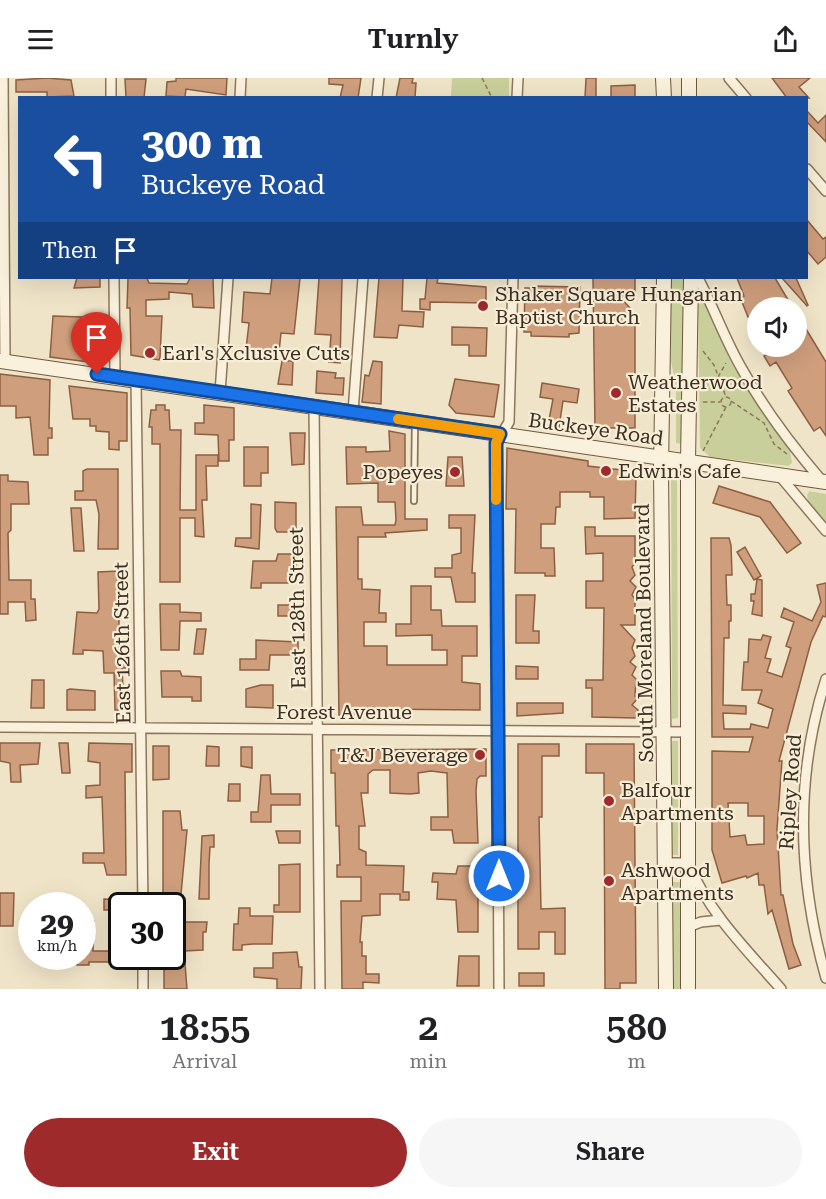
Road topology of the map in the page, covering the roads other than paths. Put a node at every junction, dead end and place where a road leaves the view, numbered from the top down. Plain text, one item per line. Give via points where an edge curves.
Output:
1 (3, 78) edge
2 (111, 78) edge
3 (241, 78) edge
4 (379, 78) edge
5 (518, 78) edge
6 (663, 78) edge
7 (729, 78) edge
8 (691, 80) edge
9 (111, 96) edge
10 (240, 96) edge
11 (377, 96) edge
12 (517, 96) edge
13 (663, 96) edge
14 (689, 96) edge
15 (744, 96) edge
16 (808, 170) edge
17 (826, 191) edge
18 (114, 279) edge
19 (228, 279) edge
20 (363, 279) edge
21 (513, 279) edge
22 (664, 279) edge
23 (691, 279) edge
24 (698, 279) edge
25 (3, 361) edge
26 (115, 377) junction
27 (136, 380) junction
28 (220, 393) junction
29 (314, 406) junction
30 (353, 412) junction
31 (415, 422) junction
32 (500, 434) junction
33 (661, 458) junction
34 (688, 462) junction
35 (779, 475) junction
36 (825, 481) edge
37 (414, 501) dead end
38 (826, 531) edge
39 (826, 680) edge
40 (0, 727) edge
41 (142, 730) junction
42 (316, 730) junction
43 (498, 730) junction
44 (665, 731) junction
45 (688, 732) junction
46 (665, 863) junction
47 (688, 864) junction
48 (143, 892) edge
49 (721, 920) junction
50 (688, 927) junction
51 (143, 970) edge
52 (826, 978) edge
53 (143, 989) edge
54 (320, 989) edge
55 (499, 989) edge
56 (666, 989) edge
57 (688, 989) edge
58 (781, 989) edge

1 - 25 street
2 - 9 street
3 - 10 street
4 - 11 street
5 - 12 street
6 - 13 street
7 - 15 street
8 - 14 street
16 - 17 street
18 - 26 street
19 - 28 street
20 - 30 street
21 - 32 street via 509,422
22 - 33 street, South Moreland Boulevard
23 - 34 street
24 - 36 street via 751,385 792,447
25 - 26 street, Buckeye Road
26 - 27 street, Buckeye Road
27 - 28 street, Buckeye Road
27 - 41 street, East 126th Street
28 - 29 street, Buckeye Road
29 - 30 street, Buckeye Road
29 - 42 street, East 128th Street
30 - 31 street, Buckeye Road
31 - 32 street, Buckeye Road
31 - 37 lane
32 - 33 street, Buckeye Road
32 - 43 street via 496,443
33 - 34 street, Buckeye Road
33 - 44 street, South Moreland Boulevard
34 - 35 street, Buckeye Road
34 - 45 street
35 - 36 street, Buckeye Road
35 - 38 street
39 - 52 street, Ripley Road via 806,763 802,848 813,931
40 - 41 street, Forest Avenue
41 - 42 street, Forest Avenue
41 - 48 street, East 126th Street
42 - 43 street, Forest Avenue
42 - 54 street, East 128th Street
43 - 44 street, Forest Avenue
43 - 55 street
44 - 45 street, Forest Avenue
44 - 46 street, South Moreland Boulevard
45 - 47 street
46 - 47 street
46 - 56 street, South Moreland Boulevard
47 - 49 street via 699,889
47 - 50 street
49 - 50 street
49 - 58 street
50 - 57 street
51 - 53 street

